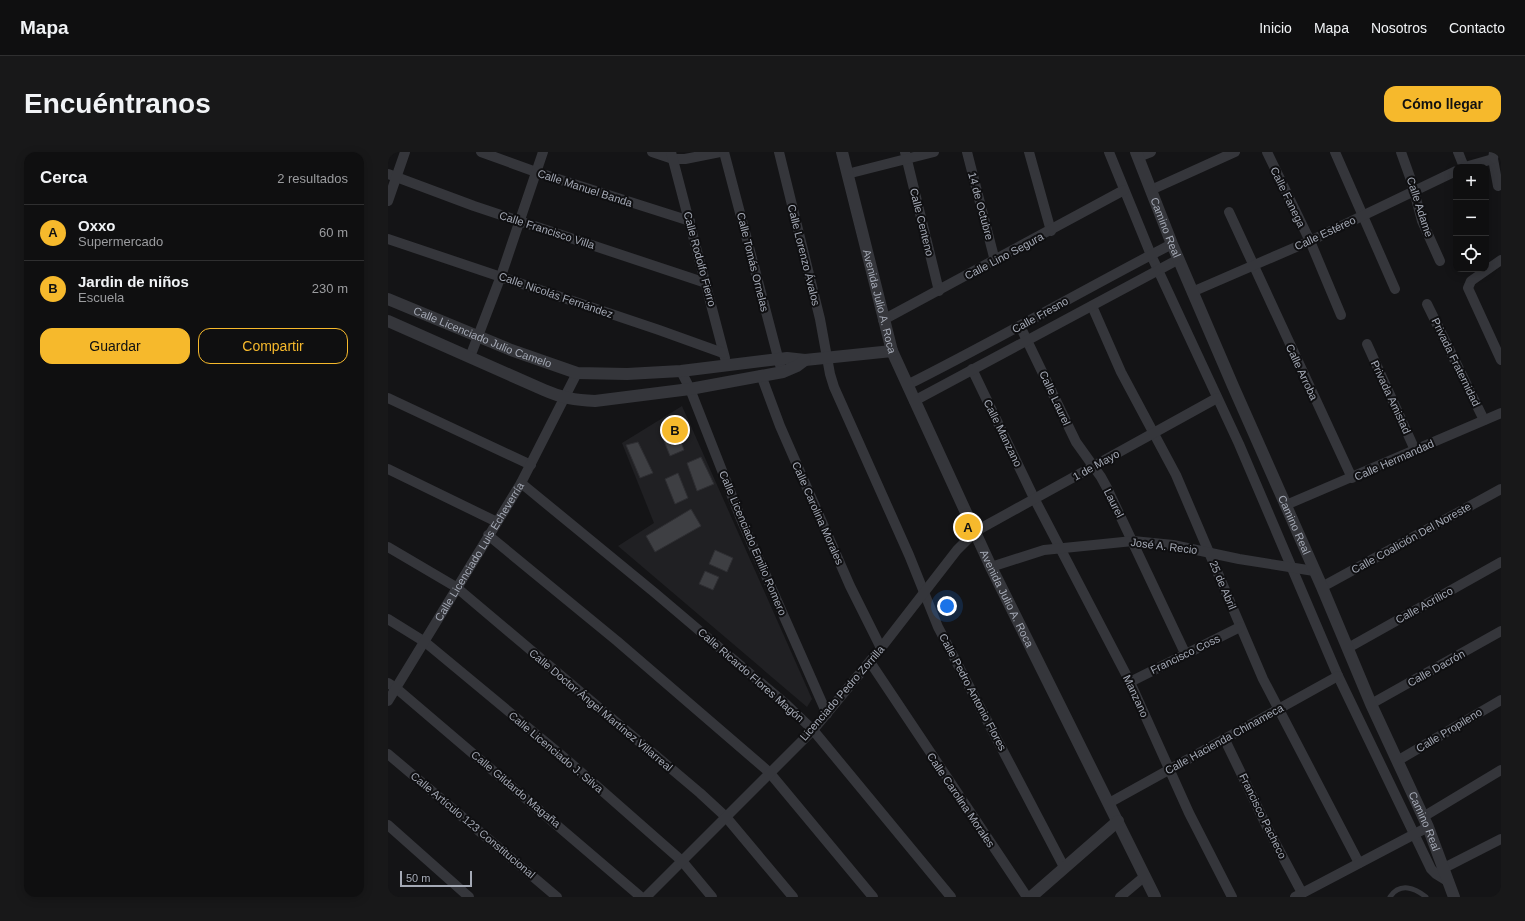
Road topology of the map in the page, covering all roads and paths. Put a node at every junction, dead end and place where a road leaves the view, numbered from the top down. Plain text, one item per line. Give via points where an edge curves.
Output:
1 (405, 152) edge
2 (481, 152) edge
3 (542, 152) edge
4 (652, 152) edge
5 (720, 152) edge
6 (724, 152) edge
7 (779, 152) edge
8 (842, 152) edge
9 (934, 152) edge
10 (967, 152) edge
11 (1029, 152) edge
12 (1109, 152) edge
13 (1151, 152) edge
14 (1235, 152) edge
15 (1267, 152) edge
16 (1335, 152) edge
17 (1401, 152) edge
18 (1458, 152) edge
19 (1137, 154) edge
20 (1493, 155) edge
21 (672, 156) edge
22 (906, 156) edge
23 (1464, 164) edge
24 (1472, 164) edge
25 (536, 172) junction
26 (1453, 172) edge
27 (847, 174) junction
28 (392, 176) edge
29 (1498, 186) dead end
30 (1124, 190) junction
31 (1151, 190) junction
32 (1415, 191) junction
33 (388, 202) edge
34 (1229, 212) dead end
35 (1362, 216) junction
36 (518, 220) junction
37 (690, 221) junction
38 (1051, 231) junction
39 (388, 239) edge
40 (1310, 241) junction
41 (1172, 244) junction
42 (1151, 255) junction
43 (1179, 259) junction
44 (1501, 260) edge
45 (995, 261) junction
46 (1440, 261) dead end
47 (1253, 266) junction
48 (1158, 271) junction
49 (501, 276) junction
50 (706, 282) junction
51 (1396, 289) dead end
52 (939, 291) junction
53 (1192, 292) junction
54 (388, 299) edge
55 (1427, 304) dead end
56 (1092, 306) junction
57 (1340, 315) dead end
58 (883, 320) junction
59 (388, 321) edge
60 (1020, 326) junction
61 (478, 336) junction
62 (1028, 340) junction
63 (1367, 344) dead end
64 (1498, 348) edge
65 (892, 351) junction
66 (723, 354) junction
67 (470, 357) junction
68 (828, 358) junction
69 (778, 359) junction
70 (805, 360) junction
71 (1501, 360) edge
72 (726, 366) junction
73 (972, 369) junction
74 (681, 371) junction
75 (783, 372) junction
76 (578, 373) junction
77 (761, 376) junction
78 (907, 385) junction
79 (690, 389) junction
80 (388, 398) edge
81 (1216, 398) junction
82 (566, 399) junction
83 (914, 401) junction
84 (1501, 413) edge
85 (1484, 420) junction
86 (1154, 432) junction
87 (1415, 450) junction
88 (531, 464) junction
89 (1094, 467) junction
90 (388, 469) edge
91 (1352, 478) junction
92 (521, 483) junction
93 (1501, 489) edge
94 (1034, 498) junction
95 (1286, 505) junction
96 (497, 522) junction
97 (976, 531) junction
98 (488, 535) junction
99 (1133, 541) junction
100 (388, 547) edge
101 (1060, 548) junction
102 (1209, 553) junction
103 (1501, 562) edge
104 (991, 567) junction
105 (1291, 567) junction
106 (1314, 571) junction
107 (456, 587) junction
108 (1322, 587) junction
109 (924, 594) junction
110 (388, 620) edge
111 (1240, 627) junction
112 (1501, 631) edge
113 (425, 642) junction
114 (881, 648) junction
115 (1348, 648) junction
116 (1185, 653) junction
117 (870, 662) junction
118 (1338, 676) junction
119 (1130, 682) junction
120 (392, 686) edge
121 (1501, 700) edge
122 (388, 701) edge
123 (1371, 704) junction
124 (1278, 708) junction
125 (827, 714) junction
126 (813, 730) junction
127 (1224, 738) junction
128 (388, 754) edge
129 (1397, 761) junction
130 (1170, 769) junction
131 (1501, 770) edge
132 (769, 772) junction
133 (1109, 803) junction
134 (726, 817) junction
135 (1118, 821) junction
136 (1425, 822) junction
137 (388, 825) edge
138 (1416, 833) junction
139 (1501, 839) edge
140 (682, 861) junction
141 (1359, 863) junction
142 (1064, 867) junction
143 (1444, 868) junction
144 (1145, 876) junction
145 (1449, 882) junction
146 (1298, 895) edge
147 (469, 897) edge
148 (558, 897) edge
149 (641, 897) edge
150 (646, 897) edge
151 (712, 897) edge
152 (793, 897) edge
153 (873, 897) edge
154 (950, 897) edge
155 (1027, 897) edge
156 (1031, 897) edge
157 (1120, 897) edge
158 (1155, 897) edge
159 (1232, 897) edge
160 (1390, 897) edge
161 (1426, 897) edge
162 (1454, 897) edge

1 - 28 street
2 - 25 street, Calle Manuel Banda
3 - 25 street
4 - 21 street
5 - 21 street via 685,159
6 - 69 street, Calle Tomás Ornelas
7 - 68 street, Calle Lorenzo Ávalos
8 - 27 street, Avenida Julio A. Roca
9 - 22 street
10 - 45 street, 14 de Octubre
11 - 38 street
12 - 30 street, Camino Real
13 - 19 street
14 - 31 street
15 - 40 street, Calle Fanega
16 - 35 street
17 - 32 street, Calle Adame
18 - 23 street
19 - 31 street, Camino Real
20 - 24 street
20 - 29 street
21 - 37 street, Calle Rodolfo Fierro
22 - 27 street
22 - 52 street, Calle Centeno
25 - 36 street
25 - 37 street, Calle Manuel Banda
26 - 32 street, Calle Estéreo
27 - 58 street, Avenida Julio A. Roca
28 - 33 street
28 - 36 street, Calle Francisco Villa
30 - 38 street, Calle Lino Segura
30 - 42 street, Camino Real
31 - 41 street, Camino Real
32 - 35 street, Calle Estéreo
32 - 46 street, Calle Adame via 1422,221
34 - 47 street, Calle Arroba
35 - 40 street, Calle Estéreo
35 - 51 street
36 - 49 street
36 - 50 street, Calle Francisco Villa
37 - 50 street, Calle Rodolfo Fierro
38 - 45 street, Calle Lino Segura
39 - 49 street, Calle Nicolás Fernández
40 - 47 street, Calle Estéreo
40 - 57 street, Calle Fanega
41 - 42 street, Calle Fresno
41 - 43 street, Camino Real
42 - 48 street, Camino Real
42 - 60 street, Calle Fresno
43 - 48 street, Calle Fresno
43 - 53 street, Camino Real
44 - 64 street via 1471,281 1468,286
45 - 52 street, Calle Lino Segura
47 - 53 street, Calle Estéreo
47 - 91 street, Calle Arroba
48 - 56 street, Calle Fresno
48 - 81 street, Camino Real
49 - 61 street
49 - 66 street, Calle Nicolás Fernández
50 - 66 street, Calle Rodolfo Fierro
52 - 58 street, Calle Lino Segura
53 - 95 street, Camino Real
54 - 61 street, Calle Licenciado Julio Camelo
55 - 85 street, Privada Fraternidad
56 - 62 street, Calle Fresno
56 - 86 street, 25 de Abril via 1121,372
58 - 65 street, Avenida Julio A. Roca
59 - 67 street, Calle Licenciado Julio Camelo
60 - 62 street, Calle Laurel
60 - 78 street, Calle Fresno
61 - 67 street
61 - 76 street, Calle Licenciado Julio Camelo
62 - 73 street, Calle Fresno
62 - 89 street, Calle Laurel via 1076,442
63 - 87 street, Privada Amistad
64 - 71 street
65 - 68 street
65 - 78 street, Avenida Julio A. Roca
66 - 72 street, Calle Rodolfo Fierro
67 - 82 street, Calle Licenciado Julio Camelo
68 - 70 street
68 - 109 street, Calle Pedro Antonio Flores via 834,387
69 - 70 street
69 - 72 street
69 - 75 street, Calle Tomás Ornelas
70 - 75 street
72 - 74 street
73 - 83 street, Calle Fresno
73 - 94 street, Calle Manzano
74 - 76 street
74 - 79 street, Calle Licenciado Emilio Romero
75 - 77 street
76 - 82 street, Calle Licenciado Luis Echeverría
77 - 79 street
77 - 114 street, Calle Carolina Morales via 780,426 850,586
78 - 83 street, Avenida Julio A. Roca
79 - 82 street via 595,401
79 - 125 street, Calle Licenciado Emilio Romero via 741,518
80 - 88 street
81 - 86 street, 1 de Mayo
81 - 105 street, Camino Real via 1255,480
82 - 88 street, Calle Licenciado Luis Echeverría
83 - 97 street, Avenida Julio A. Roca
84 - 85 street, Calle Hermandad
85 - 87 street, Calle Hermandad
86 - 89 street, 1 de Mayo
86 - 102 street, 25 de Abril via 1176,474
87 - 91 street, Calle Hermandad
88 - 92 street, Calle Licenciado Luis Echeverría
89 - 94 street, 1 de Mayo
89 - 99 street, Laurel
90 - 96 street
91 - 95 street, Calle Hermandad
92 - 96 street, Calle Licenciado Luis Echeverría
92 - 126 street, Calle Ricardo Flores Magón via 685,618
93 - 108 street, Calle Coalición Del Noreste
94 - 97 street, 1 de Mayo
94 - 101 street, Manzano
95 - 106 street, Camino Real
96 - 98 street, Calle Licenciado Luis Echeverría
97 - 104 street, Avenida Julio A. Roca
97 - 109 street, Licenciado Pedro Zorrilla via 957,550
98 - 107 street, Calle Licenciado Luis Echeverría
98 - 132 street via 617,641
99 - 101 street, José A. Recio
99 - 102 street, José A. Recio via 1173,545
99 - 116 street, Laurel
100 - 107 street, Calle Doctor Ángel Martínez Villarreal
101 - 104 street, José A. Recio via 1030,554
101 - 119 street, Manzano
102 - 105 street, José A. Recio
102 - 111 street, 25 de Abril
103 - 115 street, Calle Acrílico
104 - 133 street, Avenida Julio A. Roca
105 - 106 street, José A. Recio
105 - 118 street, Camino Real
106 - 108 street, Camino Real
107 - 113 street, Calle Licenciado Luis Echeverría
107 - 134 street, Calle Doctor Ángel Martínez Villarreal
108 - 115 street, Camino Real
109 - 114 street, Licenciado Pedro Zorrilla
109 - 142 street, Calle Pedro Antonio Flores via 938,627
110 - 113 street, Calle Licenciado J. Silva
111 - 116 street, Francisco Coss
111 - 124 street, 25 de Abril
112 - 123 street, Calle Dacrón
113 - 120 street, Calle Licenciado Luis Echeverría
113 - 140 street, Calle Licenciado J. Silva via 566,759
114 - 117 street, Licenciado Pedro Zorrilla
115 - 123 street, Camino Real
116 - 119 street, Francisco Coss
117 - 125 street, Licenciado Pedro Zorrilla
117 - 155 street, Calle Carolina Morales
118 - 124 street, Calle Hacienda Chinameca
118 - 138 street, Camino Real
119 - 130 street, Manzano
120 - 122 street, Calle Licenciado Luis Echeverría
120 - 149 street, Calle Gildardo Magaña
121 - 129 street, Calle Propileno
123 - 129 street, Camino Real
124 - 127 street, Calle Hacienda Chinameca
124 - 141 street, 25 de Abril
125 - 126 street, Licenciado Pedro Zorrilla
126 - 132 street, Licenciado Pedro Zorrilla
126 - 154 street, Calle Ricardo Flores Magón
127 - 130 street, Calle Hacienda Chinameca
127 - 146 street, Francisco Pacheco
128 - 148 street, Calle Artículo 123 Constitucional
129 - 136 street, Camino Real
130 - 133 street, Calle Hacienda Chinameca
130 - 159 street, Manzano
131 - 136 street
132 - 134 street, Licenciado Pedro Zorrilla
132 - 153 street
133 - 135 street, Avenida Julio A. Roca
134 - 140 street, Licenciado Pedro Zorrilla
134 - 152 street, Calle Doctor Ángel Martínez Villarreal
135 - 142 street
135 - 144 street, Avenida Julio A. Roca
136 - 138 street
136 - 143 street, Camino Real
137 - 147 street
138 - 141 street
138 - 145 street, Camino Real via 1431,869
139 - 143 street
140 - 150 street, Licenciado Pedro Zorrilla
140 - 151 street, Calle Licenciado J. Silva
141 - 146 street
142 - 156 street
143 - 145 street, Camino Real
144 - 157 street
144 - 158 street, Avenida Julio A. Roca
145 - 162 street, Camino Real
160 - 161 lane via 1404,887

